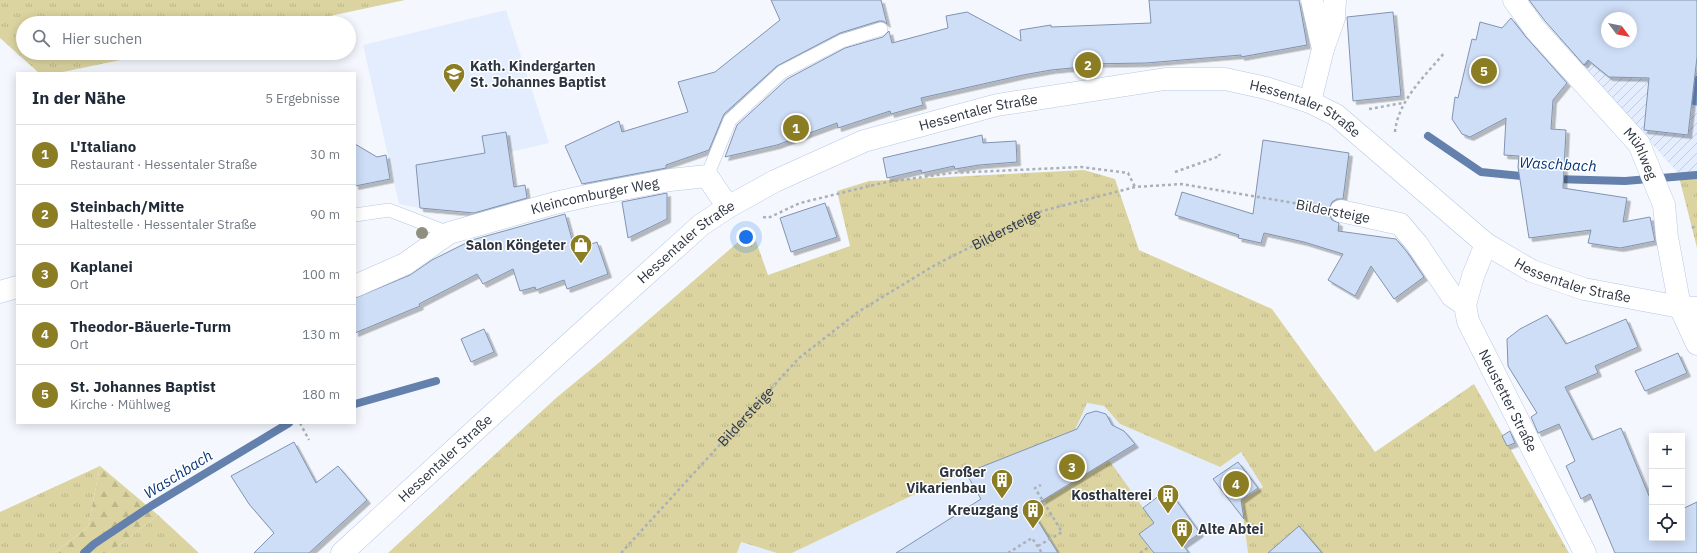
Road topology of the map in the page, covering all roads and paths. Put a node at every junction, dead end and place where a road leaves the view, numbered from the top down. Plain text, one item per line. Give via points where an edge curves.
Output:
1 (1312, 0) edge
2 (1336, 0) edge
3 (1514, 0) edge
4 (881, 29) dead end
5 (1323, 49) junction
6 (1445, 52) dead end
7 (1310, 102) junction
8 (1219, 154) dead end
9 (1391, 162) junction
10 (1175, 172) dead end
11 (707, 176) junction
12 (1135, 187) junction
13 (728, 207) junction
14 (1341, 211) joint
15 (356, 215) edge
16 (449, 233) junction
17 (1486, 244) junction
18 (356, 286) edge
19 (16, 287) edge
20 (0, 292) edge
21 (1465, 305) junction
22 (1688, 308) edge
23 (1697, 344) edge
24 (301, 424) edge
25 (309, 440) dead end
26 (1041, 485) dead end
27 (1038, 546) junction
28 (1149, 547) dead end
29 (342, 553) edge
30 (621, 553) edge
31 (1008, 553) edge
32 (1042, 553) edge
33 (1140, 553) edge
34 (1585, 553) edge

1 - 5 main road
2 - 5 main road via 1334,18
3 - 22 main road, Mühlweg via 1535,30 1639,144 1664,206 1667,237
4 - 11 lane via 842,41 782,72 730,120
5 - 7 main road
6 - 9 path via 1404,103 1395,125
7 - 9 main road, Hessentaler Straße via 1336,115
7 - 13 main road, Hessentaler Straße via 1266,88 1225,79 1164,79 996,105 864,141 775,181
8 - 10 path via 1220,156
9 - 17 main road, Hessentaler Straße
11 - 13 main road
11 - 16 main road, Kleincomburger Weg via 670,180 591,195
12 - 13 path via 1128,173 1082,167 951,173 882,183 800,203 768,218
12 - 14 path, Bildersteige via 1182,184
12 - 30 path, Bildersteige via 1042,211 935,265 858,312 799,358
13 - 29 main road, Hessentaler Straße via 701,225
14 - 21 main road, Bildersteige via 1400,224 1417,244 1452,296
15 - 16 lane via 389,210
16 - 18 main road, Kleincomburger Weg via 405,264
17 - 21 main road, Neustetter Straße
17 - 22 main road, Hessentaler Straße via 1532,271 1584,289
19 - 20 main road
21 - 34 main road, Neustetter Straße via 1468,321 1477,340
22 - 23 main road, Mühlweg
24 - 25 path
26 - 27 path via 1035,488 1062,532
27 - 31 path via 1032,538
27 - 32 path
28 - 33 path

